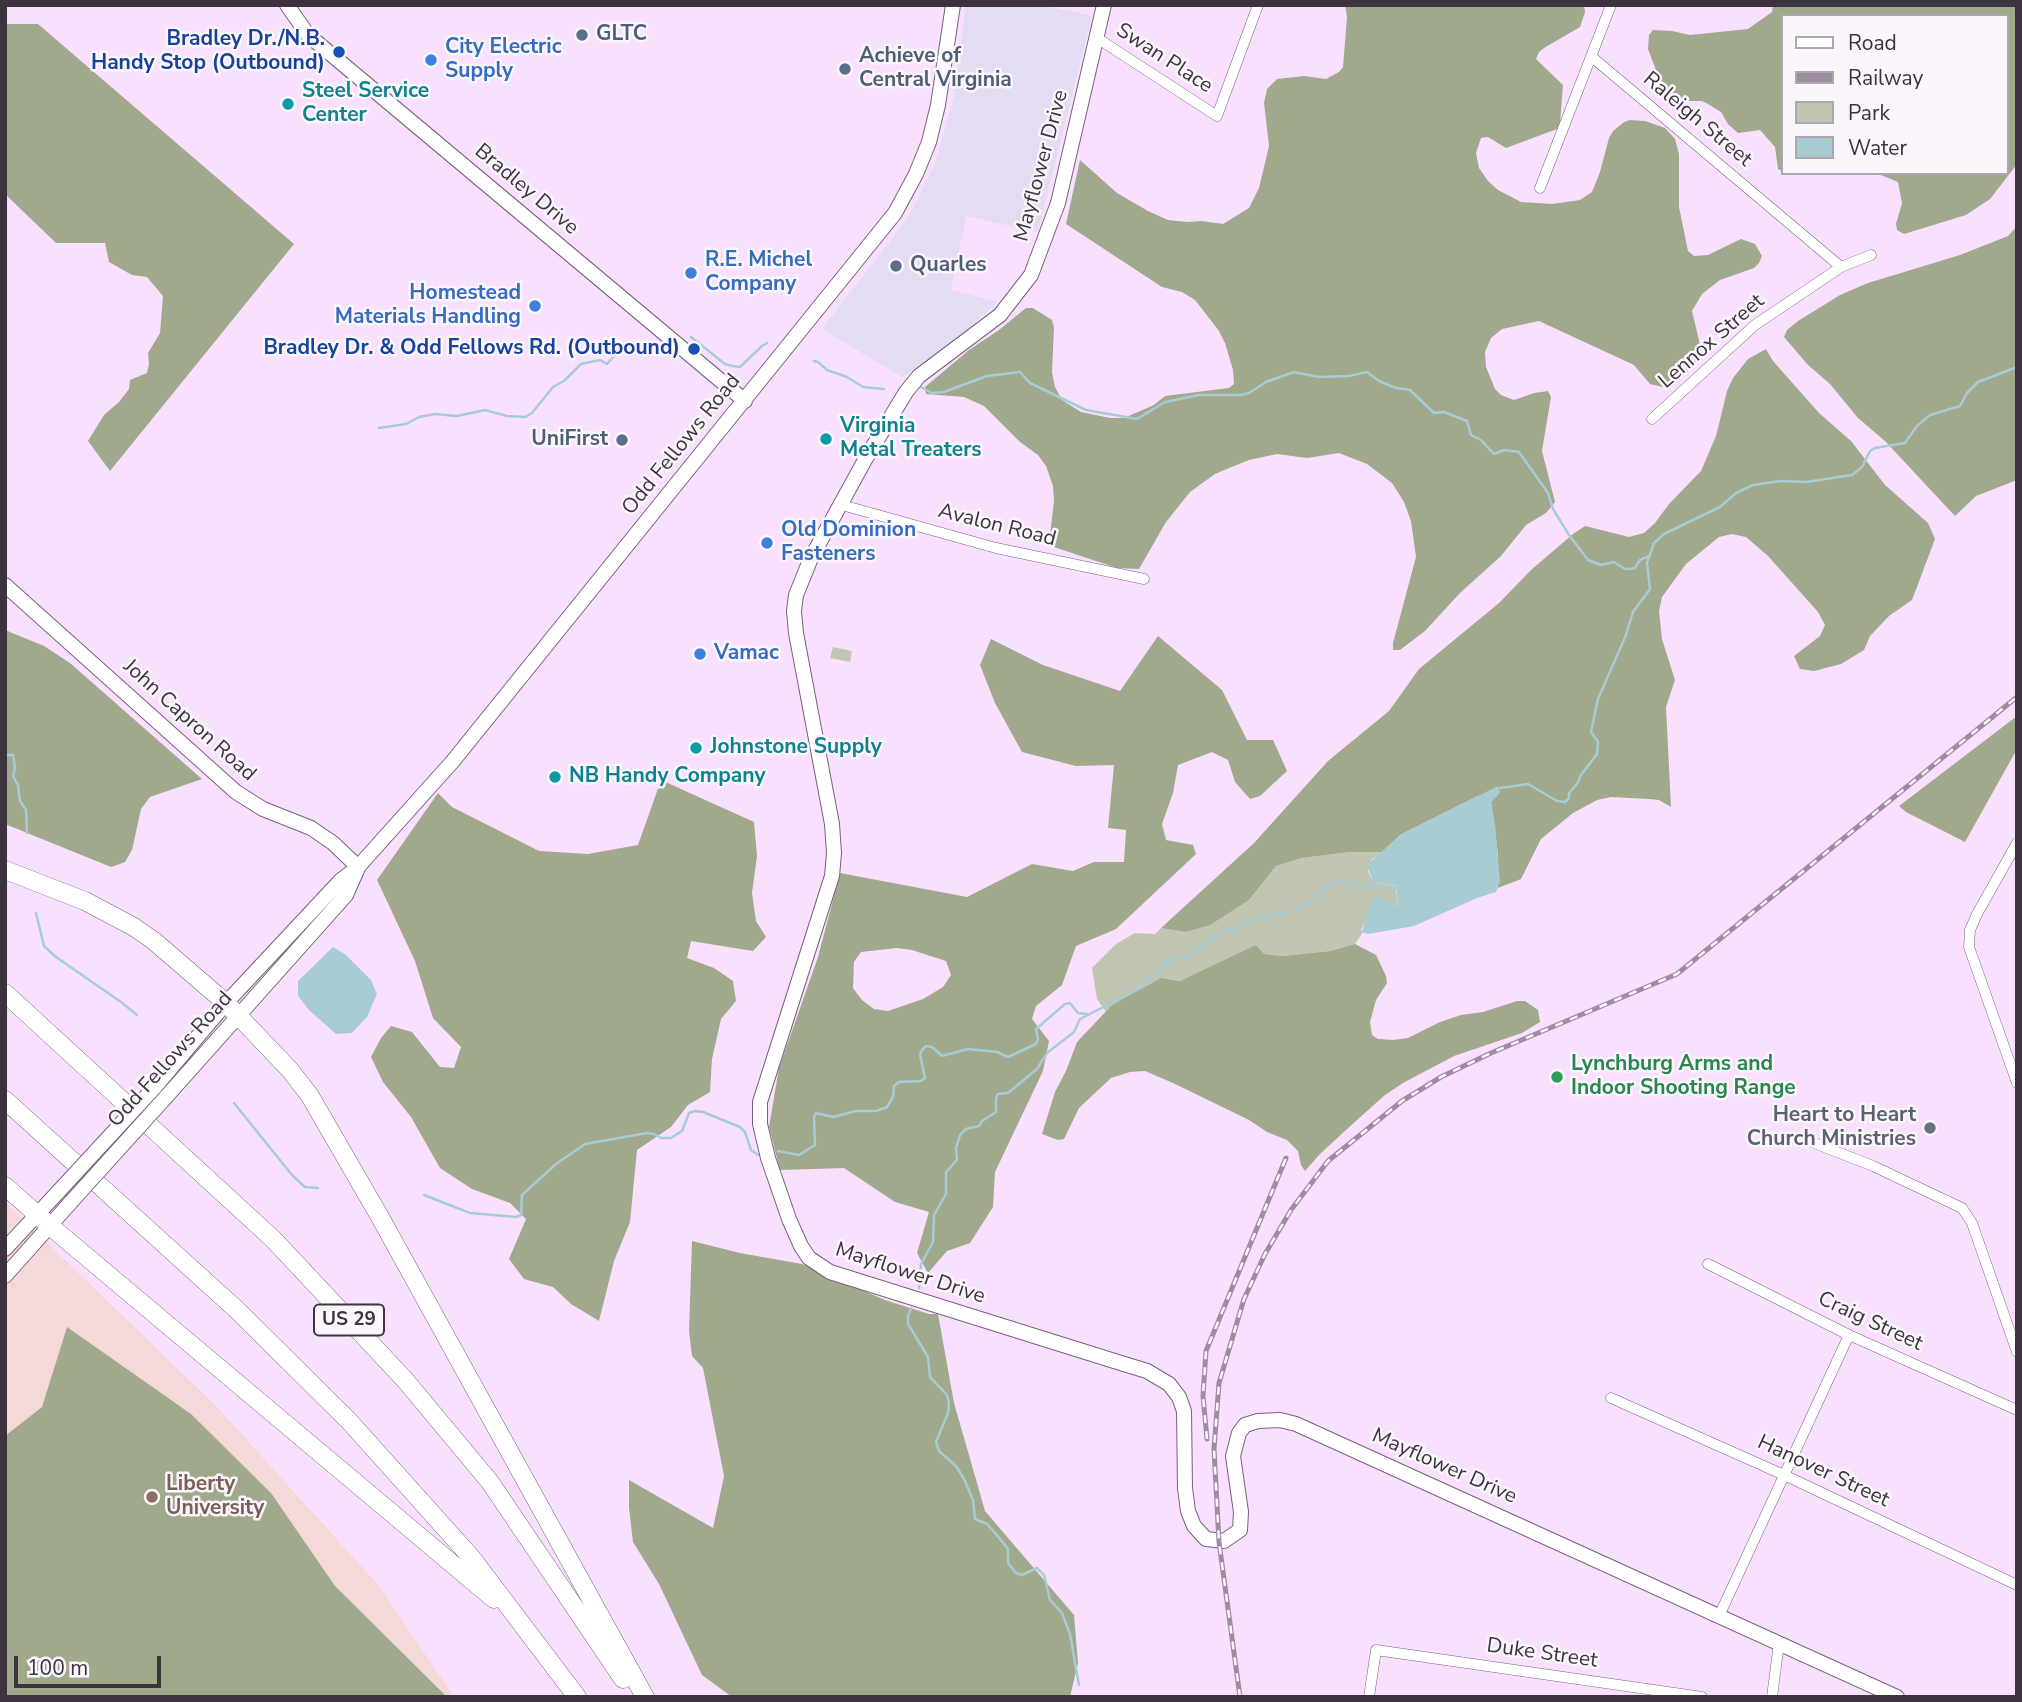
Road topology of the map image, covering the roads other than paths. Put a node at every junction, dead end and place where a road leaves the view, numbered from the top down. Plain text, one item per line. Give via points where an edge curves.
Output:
1 (287, 5) edge
2 (953, 5) edge
3 (1104, 5) edge
4 (1258, 5) edge
5 (1611, 5) edge
6 (1097, 38) junction
7 (1592, 57) junction
8 (1540, 188) dead end
9 (1871, 256) dead end
10 (1841, 267) junction
11 (745, 401) junction
12 (1653, 419) dead end
13 (842, 505) junction
14 (1144, 579) dead end
15 (5, 584) edge
16 (2017, 843) edge
17 (358, 867) junction
18 (5, 870) edge
19 (5, 993) edge
20 (233, 1009) junction
21 (2017, 1083) edge
22 (5, 1100) edge
23 (1804, 1139) dead end
24 (5, 1186) edge
25 (43, 1220) junction
26 (5, 1249) edge
27 (1708, 1264) dead end
28 (5, 1276) edge
29 (1849, 1335) junction
30 (2017, 1352) edge
31 (1611, 1398) dead end
32 (2017, 1410) edge
33 (1784, 1475) junction
34 (2017, 1585) edge
35 (1718, 1616) junction
36 (524, 1624) junction
37 (1779, 1643) junction
38 (577, 1697) edge
39 (634, 1697) edge
40 (645, 1697) edge
41 (1369, 1697) edge
42 (1702, 1697) edge
43 (1772, 1697) edge
44 (1897, 1697) edge

1 - 11 street, Bradley Drive via 308,35
2 - 11 street, Odd Fellows Road via 938,105 916,174 895,213
3 - 6 street, Mayflower Drive
4 - 6 street, Swan Place via 1217,116
5 - 7 street
6 - 13 street, Mayflower Drive via 1058,203 1031,275 1000,315 919,376 894,411
7 - 8 street
7 - 10 street, Raleigh Street
9 - 10 street, Lennox Street
10 - 12 street, Lennox Street via 1755,325
11 - 17 street, Odd Fellows Road via 453,761
13 - 14 street, Avalon Road via 996,548
13 - 35 street, Mayflower Drive via 802,576 794,611 832,824 832,876 760,1102 768,1158 789,1219 809,1258 831,1272 1146,1371 1169,1384 1184,1410 1188,1511 1206,1539 1224,1541 1240,1530 1233,1456 1239,1433 1251,1423 1280,1420 1336,1441
15 - 17 street, John Capron Road via 236,792 263,809 311,828
16 - 21 street via 1973,922 1969,947
17 - 20 street, Odd Fellows Road via 341,880
18 - 20 highway via 85,901 134,927
19 - 39 highway, US 29 via 274,1240 405,1380 491,1482
20 - 25 street, Odd Fellows Road, bridge via 59,1191
20 - 25 street, Odd Fellows Road, bridge via 166,1097 71,1202
20 - 40 highway via 310,1096
22 - 36 highway via 325,1396 463,1548
23 - 30 street via 1962,1208 1972,1223
24 - 25 highway
25 - 26 street, Odd Fellows Road
25 - 28 street, Odd Fellows Road
25 - 36 highway
27 - 29 street, Craig Street
29 - 32 street, Craig Street
29 - 33 street
31 - 33 street, Hanover Street
33 - 34 street, Hanover Street
33 - 35 street
35 - 37 street, Mayflower Drive
36 - 38 highway
37 - 43 street
37 - 44 street, Mayflower Drive
41 - 42 street, Duke Street via 1376,1650

